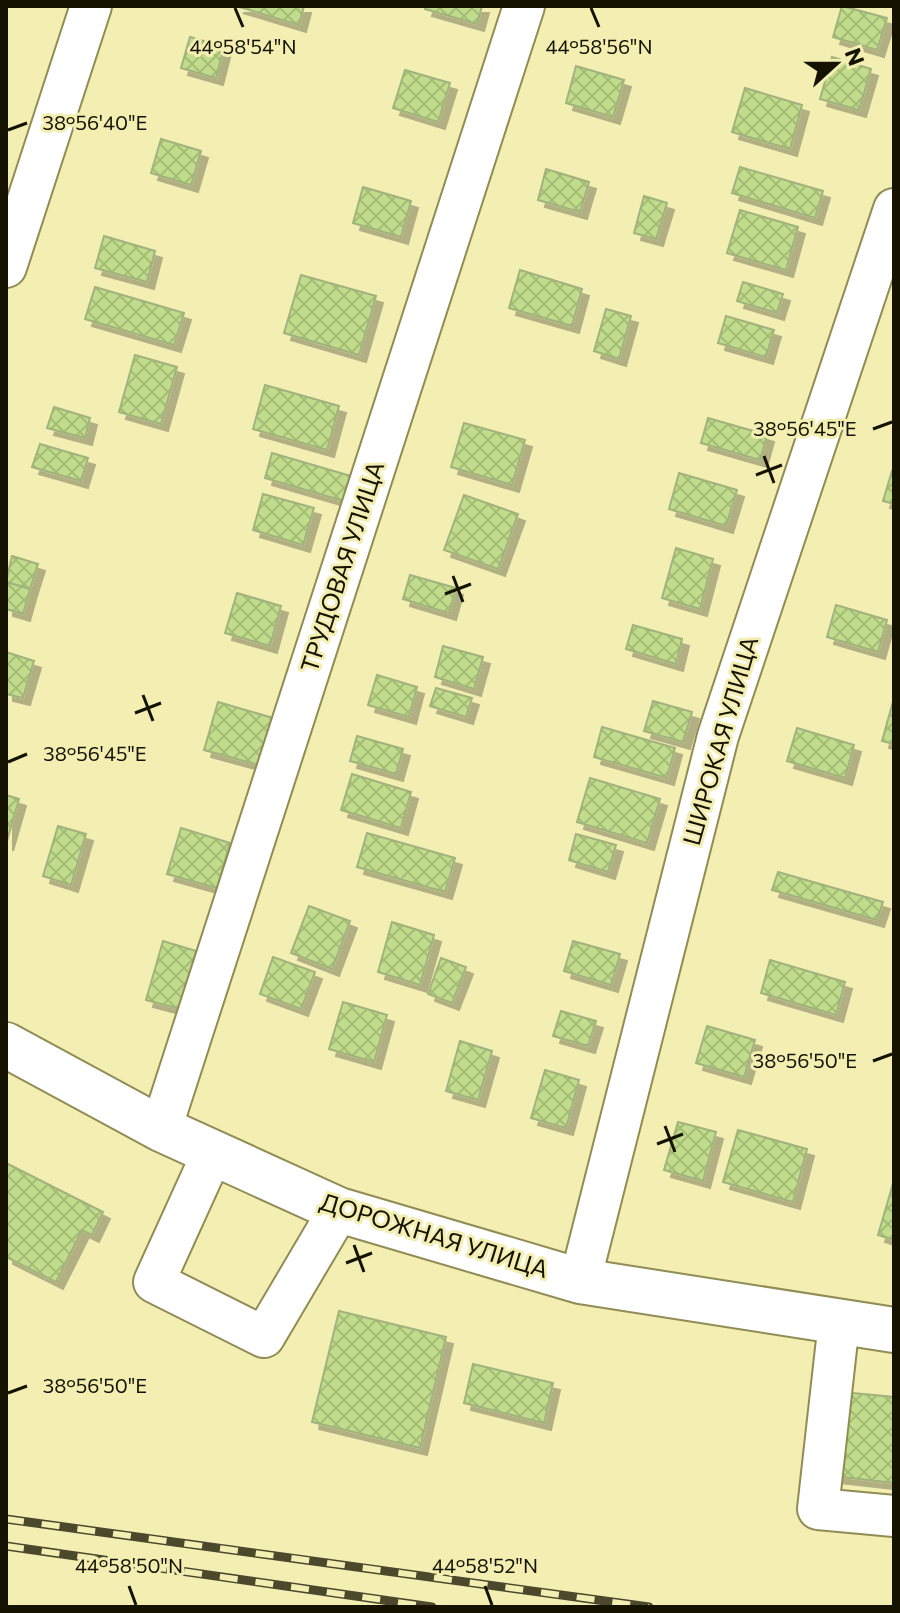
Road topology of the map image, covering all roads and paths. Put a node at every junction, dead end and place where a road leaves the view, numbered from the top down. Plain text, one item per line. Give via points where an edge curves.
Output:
1 (91, 6) edge
2 (524, 6) edge
3 (894, 209) edge
4 (6, 267) edge
5 (6, 1045) edge
6 (161, 1129) junction
7 (213, 1152) junction
8 (339, 1210) junction
9 (580, 1281) junction
10 (839, 1322) junction
11 (894, 1330) edge
12 (894, 1516) edge

1 - 4 street
2 - 6 street, ТРУДОВАЯ УЛИЦА
3 - 9 street, ШИРОКАЯ УЛИЦА via 718,736
5 - 6 main road, ДОРОЖНАЯ УЛИЦА
6 - 7 main road, ДОРОЖНАЯ УЛИЦА
7 - 8 main road, ДОРОЖНАЯ УЛИЦА
7 - 8 street via 154,1282 264,1337
8 - 9 main road, ДОРОЖНАЯ УЛИЦА
9 - 10 main road, ДОРОЖНАЯ УЛИЦА
10 - 11 main road, ДОРОЖНАЯ УЛИЦА
10 - 12 street via 818,1509

